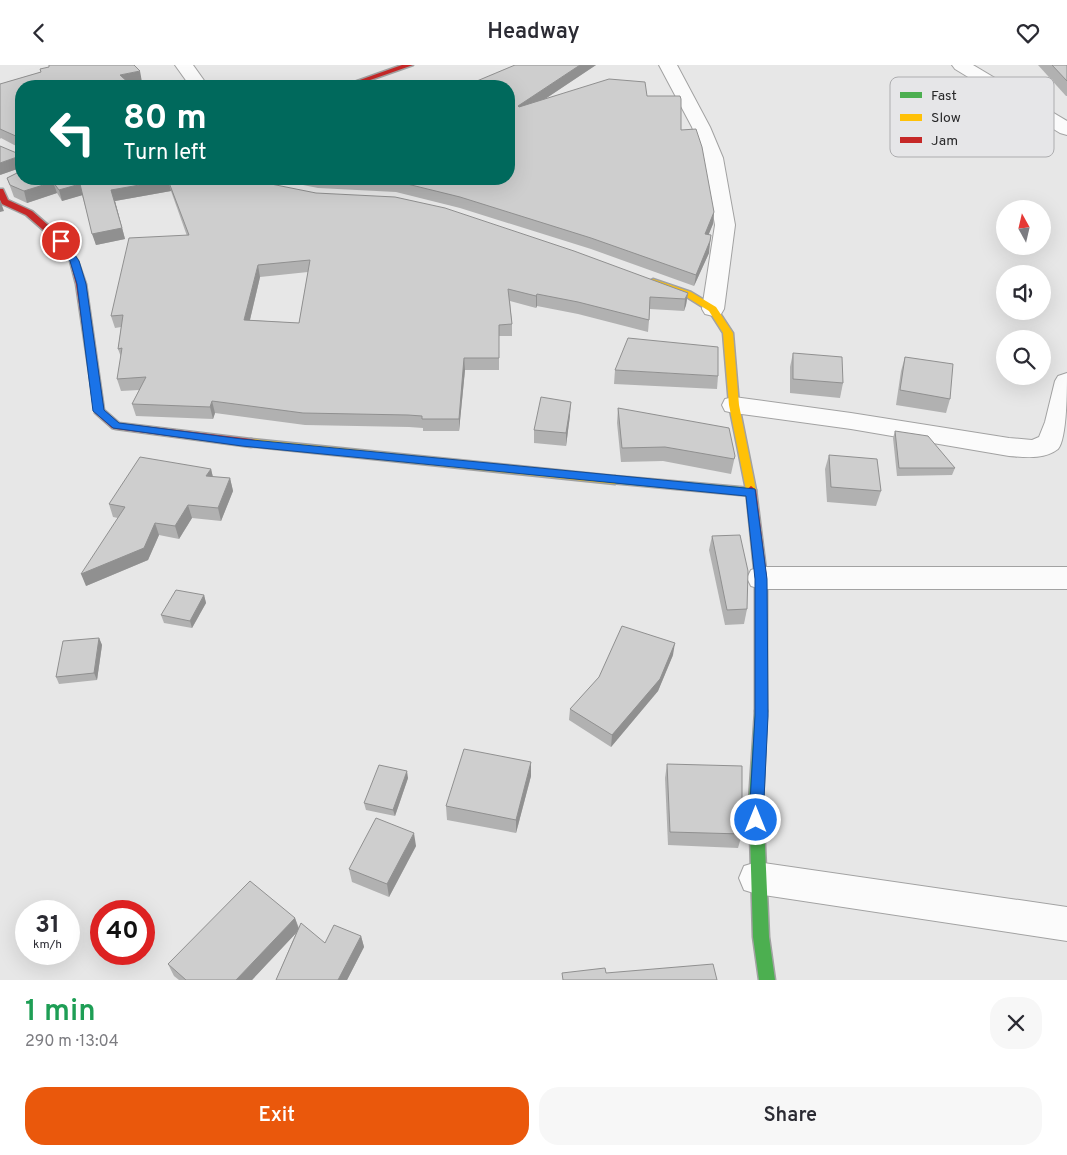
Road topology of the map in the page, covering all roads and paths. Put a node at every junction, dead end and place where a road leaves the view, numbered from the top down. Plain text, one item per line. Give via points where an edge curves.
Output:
1 (184, 65) edge
2 (409, 65) edge
3 (668, 65) edge
4 (961, 65) edge
5 (981, 77) edge
6 (195, 80) edge
7 (365, 80) edge
8 (1067, 110) edge
9 (1054, 111) edge
10 (1054, 121) edge
11 (1067, 129) edge
12 (2, 185) edge
13 (644, 278) edge
14 (713, 309) junction
15 (1067, 381) edge
16 (734, 405) junction
17 (751, 492) junction
18 (1067, 578) edge
19 (761, 579) junction
20 (758, 878) junction
21 (1067, 925) edge
22 (767, 980) edge

1 - 6 street
2 - 7 street
3 - 14 street via 701,127 714,167 725,225
4 - 5 street
8 - 9 street
10 - 11 street
12 - 17 street via 5,202 30,213 61,241 74,261 81,284 99,411 116,426 518,471
13 - 14 street via 688,294
14 - 16 street via 728,333
15 - 16 street via 1050,443 1034,449
16 - 17 street
17 - 19 street
18 - 19 street
19 - 20 street via 761,716 756,801
20 - 21 street
20 - 22 street

